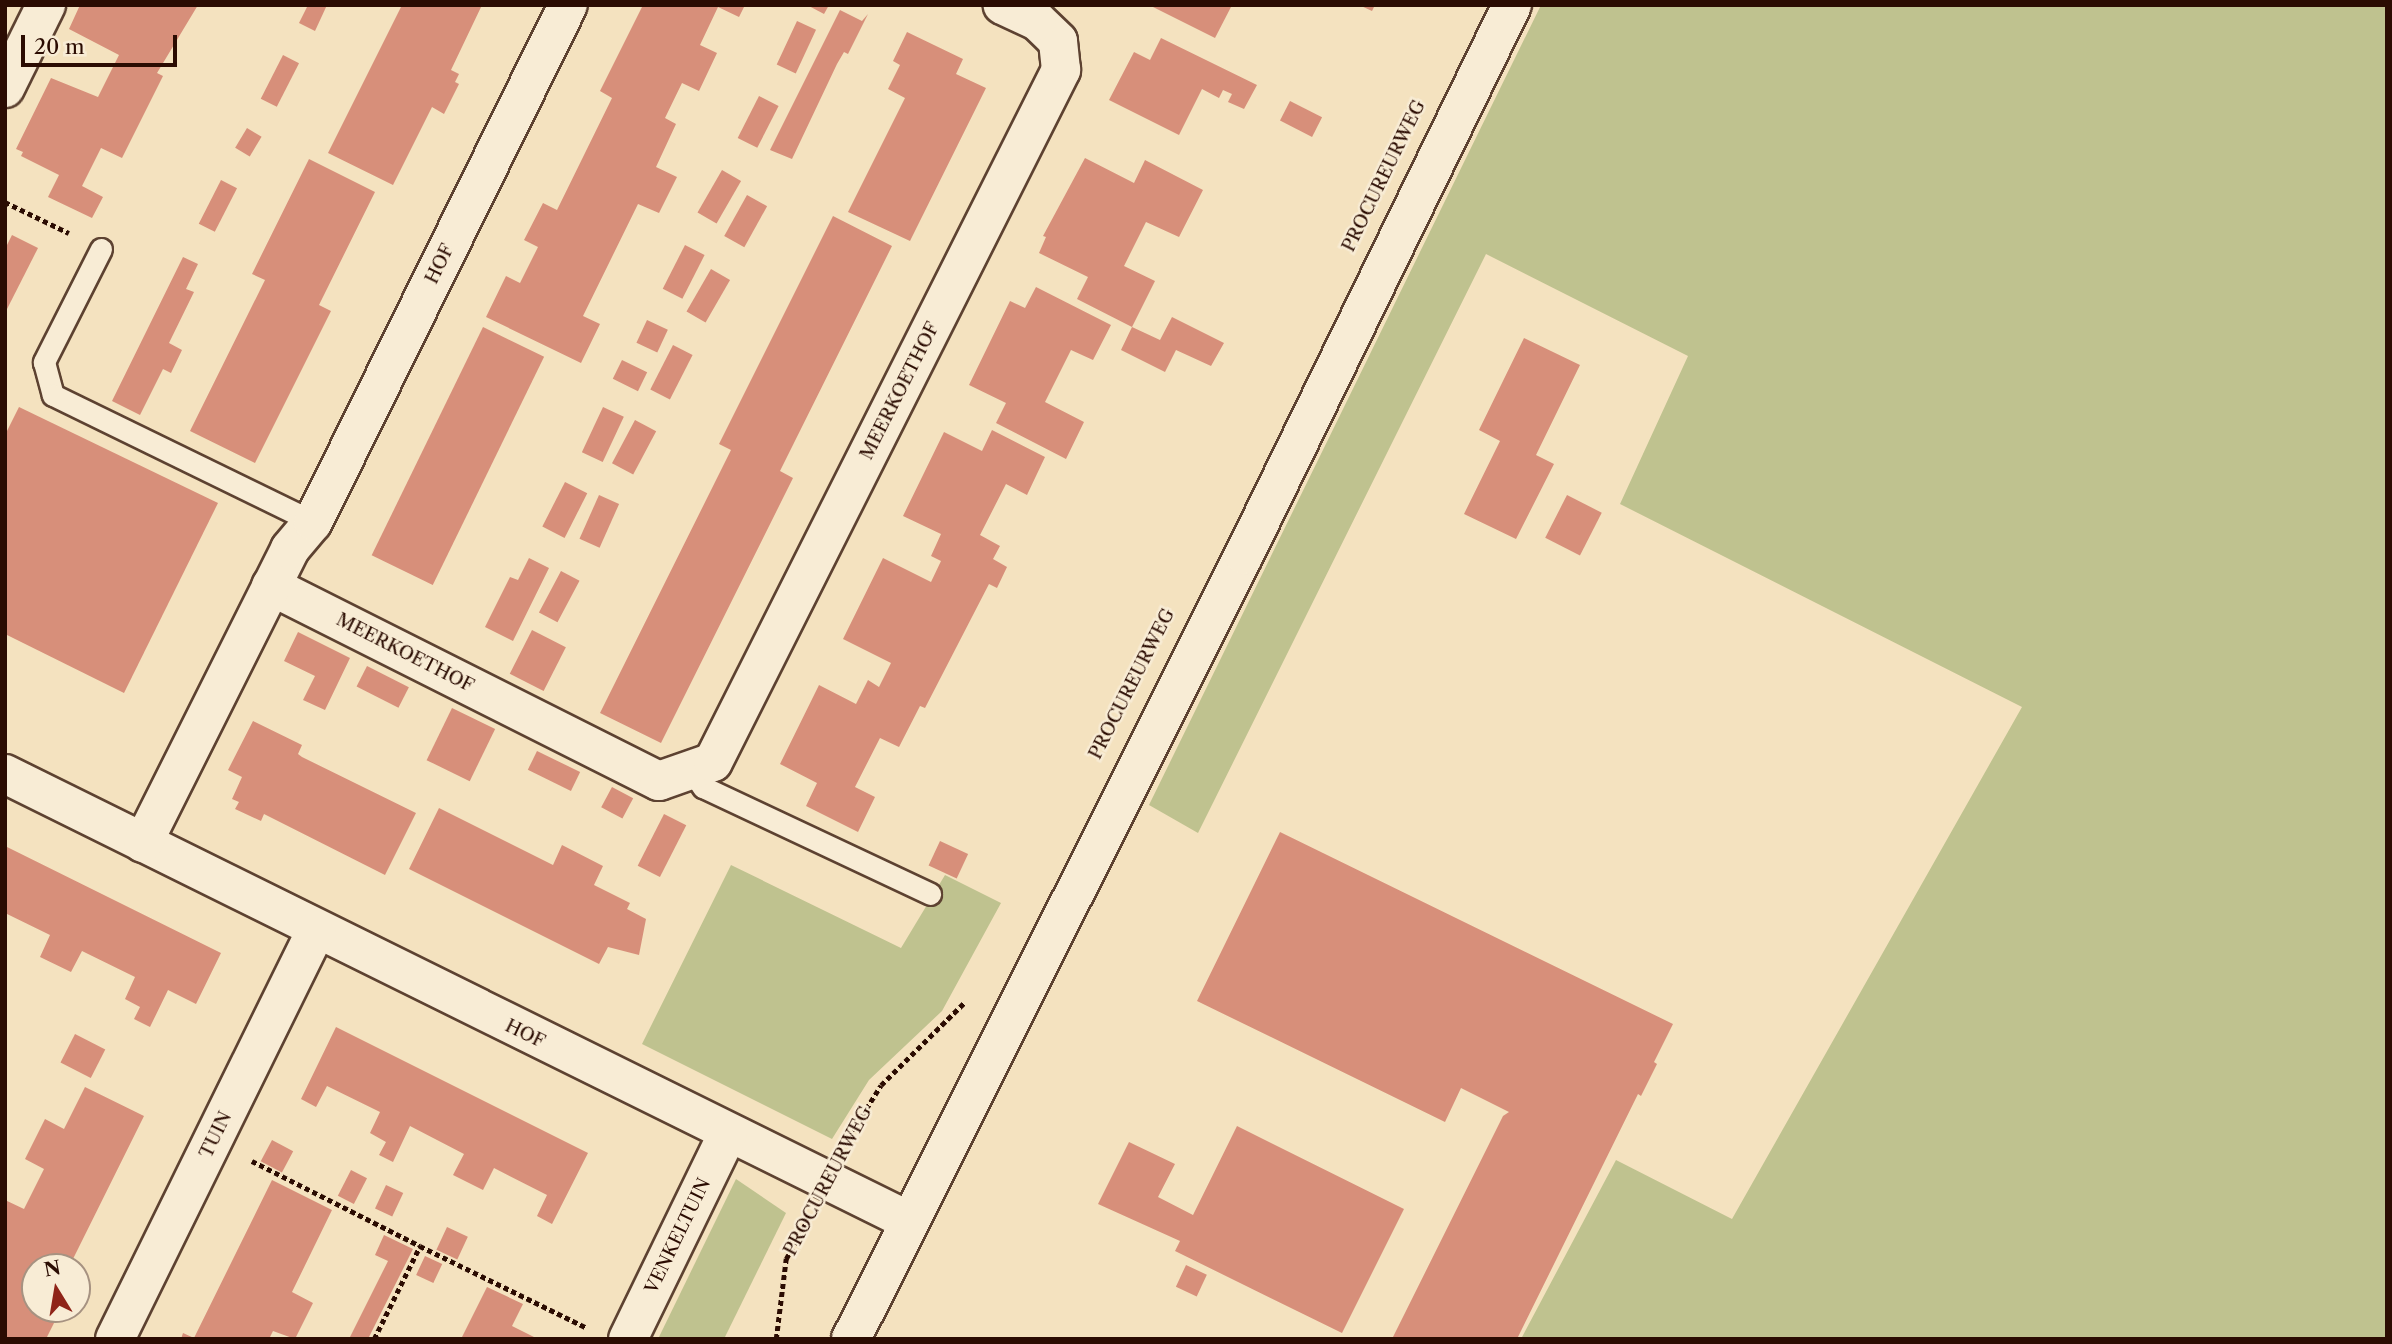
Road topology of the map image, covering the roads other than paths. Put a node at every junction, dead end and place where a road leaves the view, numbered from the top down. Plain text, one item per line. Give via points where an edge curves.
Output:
1 (46, 5) edge
2 (568, 5) edge
3 (1512, 5) edge
4 (1031, 11) edge
5 (5, 88) edge
6 (101, 249) road end
7 (313, 522) junction
8 (271, 586) junction
9 (691, 770) junction
10 (5, 774) edge
11 (143, 843) junction
12 (930, 894) dead end
13 (316, 930) junction
14 (727, 1133) junction
15 (909, 1221) junction
16 (611, 1336) edge
17 (115, 1339) edge
18 (850, 1339) edge

1 - 5 street
2 - 7 street, HOF
3 - 15 street via 1237,568
4 - 9 street, MEERKOETHOF via 1058,41 1061,70 713,762
6 - 7 lane via 44,362 53,395
7 - 8 street, HOF via 290,549
8 - 9 street, MEERKOETHOF via 659,781
8 - 11 street, HOF
9 - 12 lane via 704,787
10 - 11 street, HOF
11 - 13 street, HOF
13 - 14 street, HOF
13 - 17 street, TUIN
14 - 15 street, HOF
14 - 16 street, VENKELTUIN
15 - 18 street

